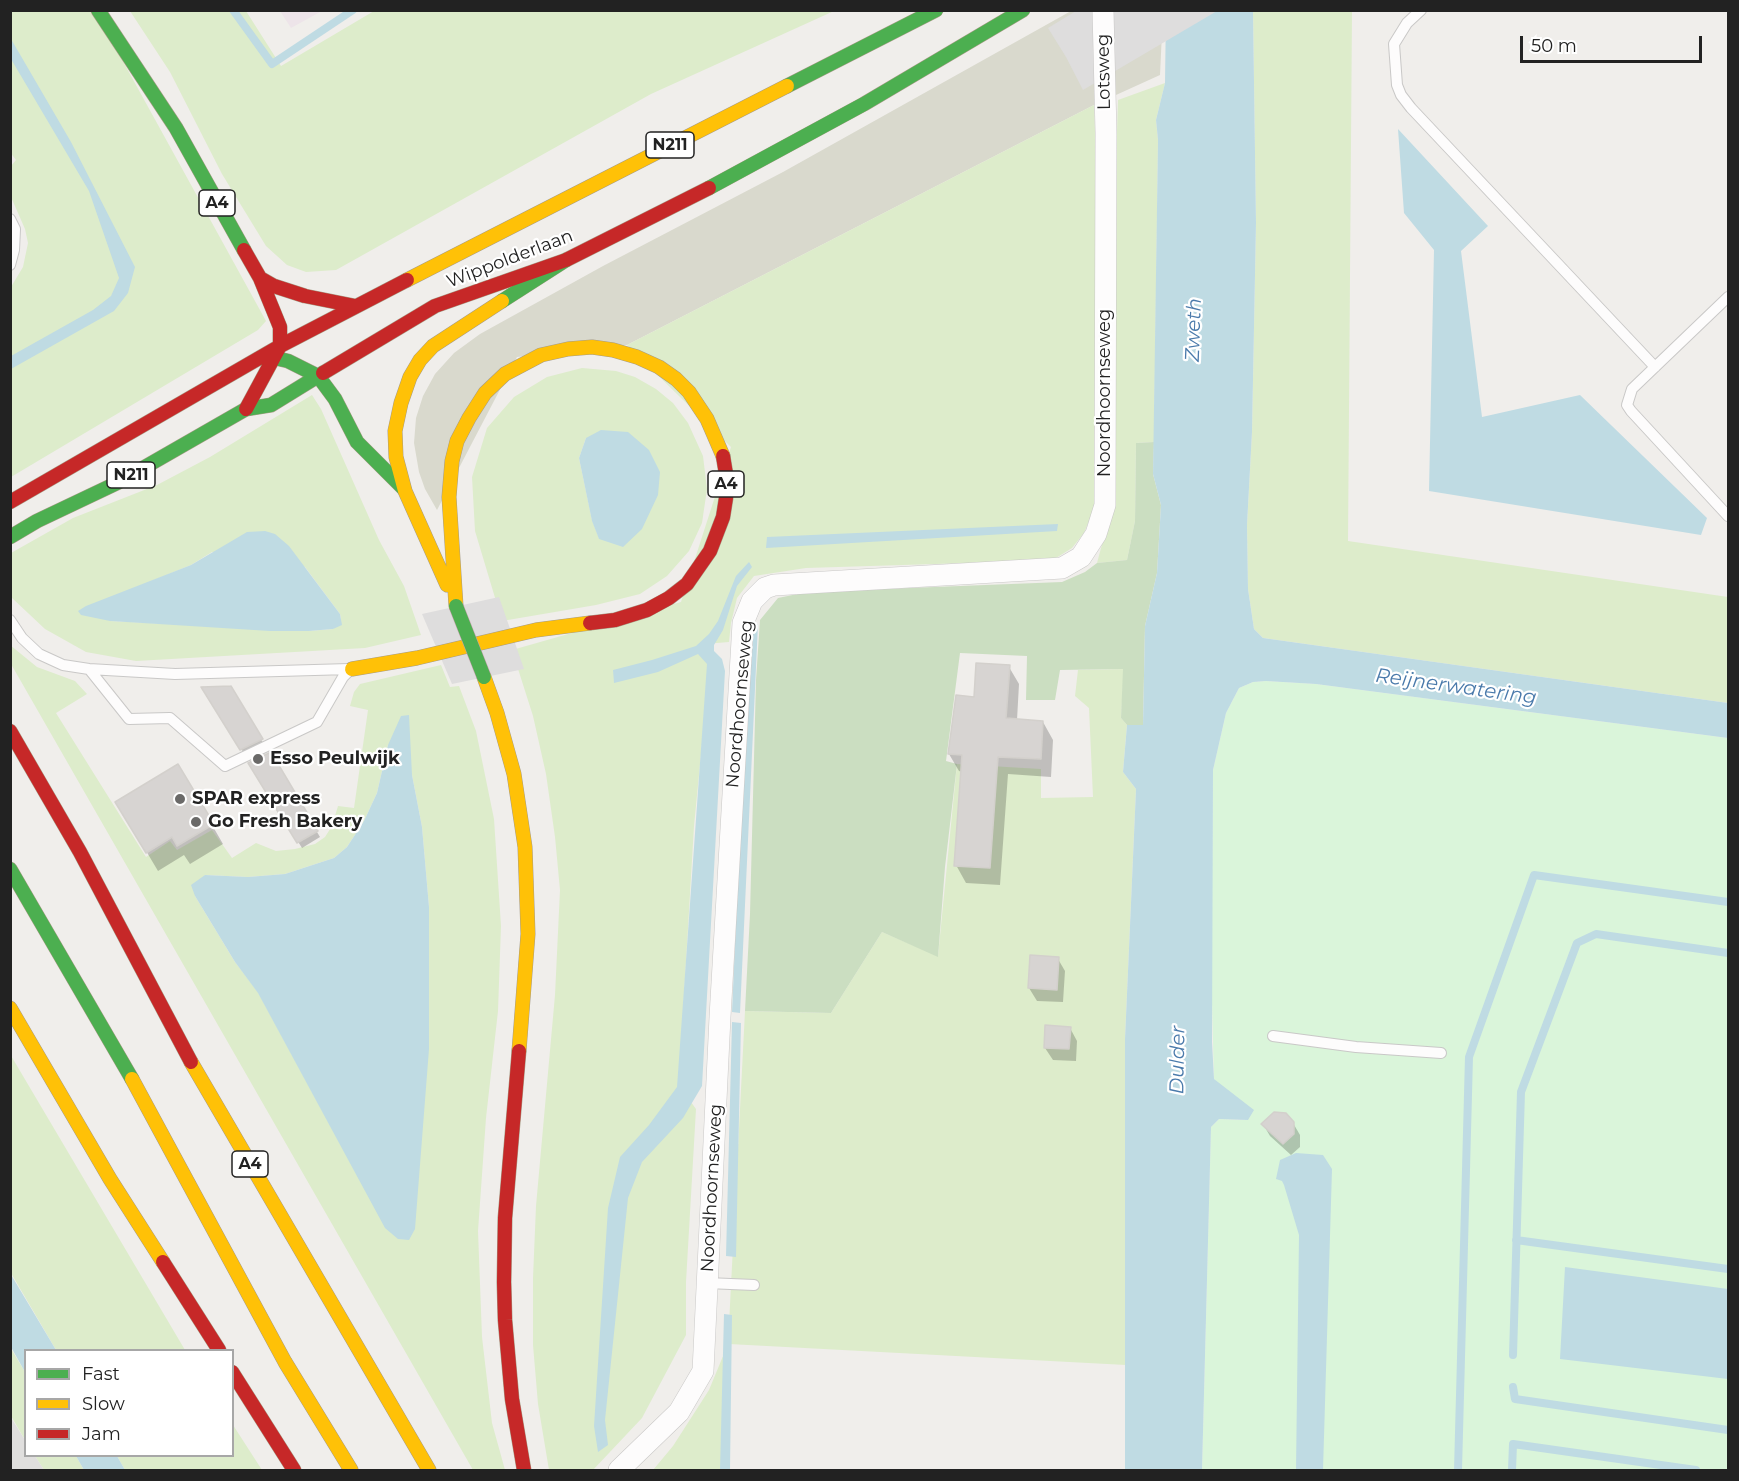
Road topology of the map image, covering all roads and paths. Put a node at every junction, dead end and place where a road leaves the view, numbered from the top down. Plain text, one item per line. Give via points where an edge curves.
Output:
1 (98, 10) edge
2 (936, 10) edge
3 (1023, 10) edge
4 (1103, 10) edge
5 (1420, 10) edge
6 (1106, 133) joint
7 (10, 219) edge
8 (566, 260) junction
9 (10, 265) edge
10 (260, 278) junction
11 (1728, 297) edge
12 (354, 306) junction
13 (278, 352) junction
14 (260, 358) joint
15 (1655, 367) junction
16 (318, 376) junction
17 (246, 409) junction
18 (405, 491) junction
19 (10, 502) edge
20 (1728, 516) edge
21 (12, 536) edge
22 (456, 606) junction
23 (10, 620) edge
24 (89, 669) junction
25 (352, 669) junction
26 (10, 731) edge
27 (10, 869) edge
28 (10, 1008) edge
29 (1273, 1036) dead end
30 (1441, 1053) dead end
31 (707, 1283) junction
32 (754, 1285) dead end
33 (218, 1349) edge
34 (234, 1375) edge
35 (294, 1470) edge
36 (351, 1470) edge
37 (429, 1470) edge
38 (524, 1470) edge
39 (619, 1470) edge

1 - 10 main road, A4 via 176,128
2 - 12 main road, Wippolderlaan / N211
3 - 8 main road, Wippolderlaan / N211 via 781,150
4 - 6 street, Lotsweg
5 - 15 lane via 1394,44 1401,95
6 - 31 street, Noordhoornseweg via 1105,505 1096,534 1080,557 1062,568 774,585 752,601 743,623
7 - 9 lane via 15,229
8 - 16 main road, Wippolderlaan / N211 via 435,306
8 - 18 main road, A4 via 448,334 420,360 400,403 395,431 396,457
10 - 12 main road via 305,296
10 - 13 main road, A4 via 280,327
11 - 15 lane
12 - 13 main road, Wippolderlaan / N211
13 - 14 main road, A4
13 - 16 main road, A4
13 - 17 main road
14 - 19 main road, N211
15 - 20 lane via 1632,389 1627,405
16 - 17 main road, Wippolderlaan / N211 via 271,405
16 - 18 main road, A4 via 357,442
17 - 21 main road, Wippolderlaan / N211 via 117,483
18 - 22 main road, A4
22 - 25 main road, A4 via 449,497 452,461 469,418 485,393 505,374 541,355 592,347 637,357 659,367 689,392 707,418 722,452 726,498 710,551 687,584 647,610 615,620 536,630
22 - 38 main road, A4, bridge via 497,713 514,774 525,847 528,934 504,1271 512,1399
23 - 24 lane, A4 via 21,638 39,654 63,665
24 - 25 lane, A4 via 175,674
24 - 25 lane via 129,719 170,718 225,766 317,722 343,677
26 - 37 main road, A4 via 80,852 197,1073
27 - 36 main road via 145,1102 285,1362
28 - 33 main road via 110,1179
29 - 30 lane
31 - 32 lane
31 - 39 street, Noordhoornseweg via 703,1371 679,1412
34 - 35 main road

